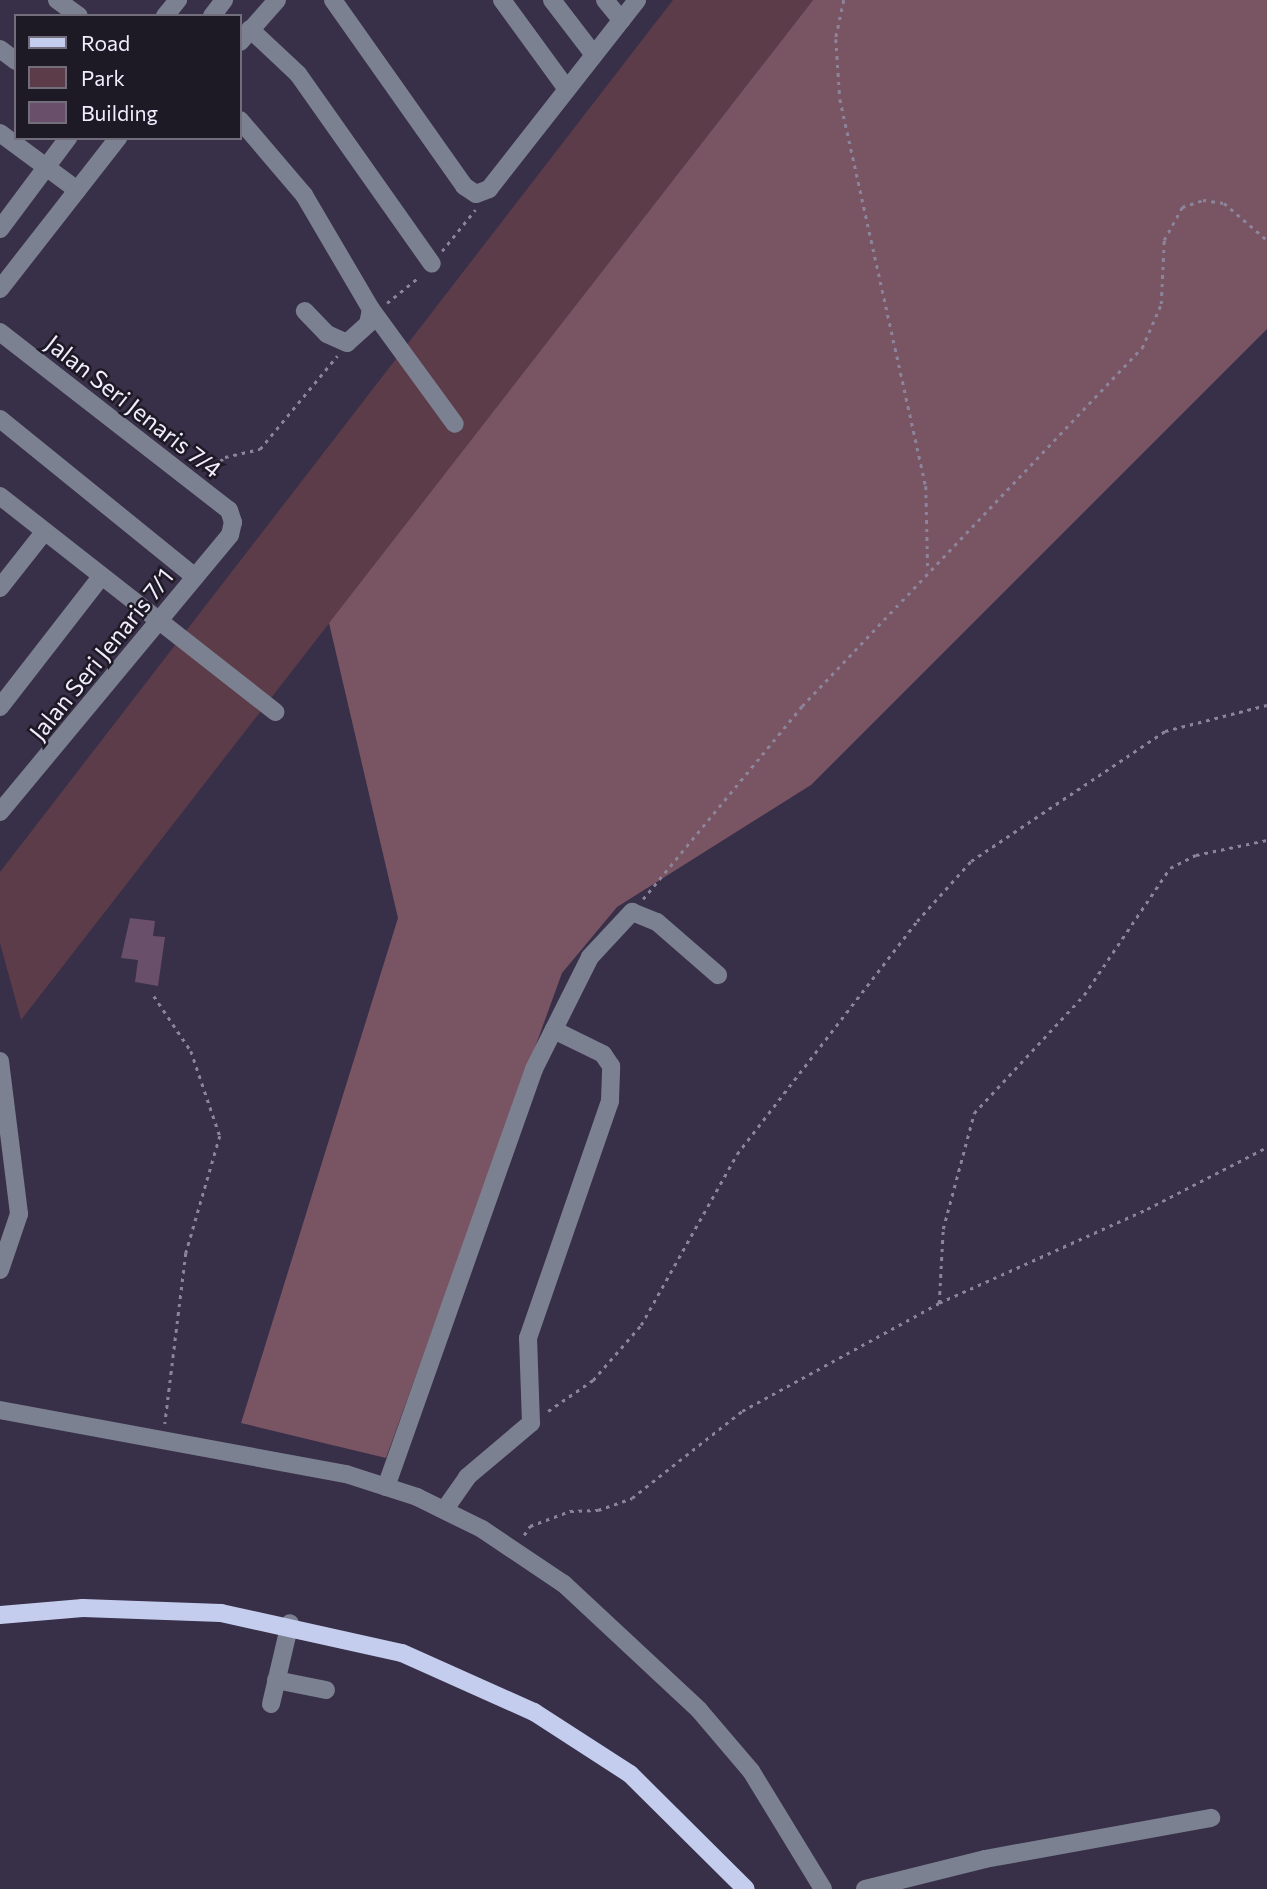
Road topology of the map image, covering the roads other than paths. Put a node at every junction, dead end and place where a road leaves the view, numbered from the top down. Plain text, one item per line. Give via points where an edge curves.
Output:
1 (57, 0) edge
2 (277, 0) edge
3 (333, 0) edge
4 (502, 0) edge
5 (552, 0) edge
6 (605, 0) edge
7 (637, 0) edge
8 (76, 14) edge
9 (621, 20) junction
10 (245, 35) edge
11 (594, 55) junction
12 (567, 89) junction
13 (242, 122) edge
14 (0, 133) edge
15 (66, 140) edge
16 (116, 140) edge
17 (46, 167) junction
18 (77, 190) junction
19 (0, 229) edge
20 (432, 264) dead end
21 (0, 289) edge
22 (371, 309) junction
23 (305, 310) dead end
24 (3, 340) edge
25 (0, 419) edge
26 (455, 425) dead end
27 (0, 496) edge
28 (233, 522) joint
29 (44, 532) junction
30 (195, 577) junction
31 (100, 578) junction
32 (0, 588) edge
33 (158, 622) junction
34 (0, 707) edge
35 (275, 712) dead end
36 (0, 812) edge
37 (718, 975) dead end
38 (554, 1030) junction
39 (0, 1060) edge
40 (0, 1270) edge
41 (0, 1410) edge
42 (386, 1487) junction
43 (445, 1509) junction
44 (0, 1615) edge
45 (290, 1623) junction
46 (276, 1680) junction
47 (326, 1690) dead end
48 (271, 1704) dead end
49 (1211, 1818) dead end
50 (746, 1889) edge
51 (823, 1889) edge
52 (865, 1889) edge

1 - 8 street
2 - 10 street
3 - 12 street via 464,186 476,194 489,190
4 - 12 street
5 - 11 street
6 - 9 street
7 - 9 street
9 - 11 street
10 - 20 street via 298,74
11 - 12 street
13 - 22 street via 304,195
14 - 17 street
15 - 17 street
16 - 18 street
17 - 18 street
17 - 19 street
18 - 21 street
22 - 23 street via 368,324 347,343 327,334
22 - 26 street
24 - 28 street, Jalan Seri Jenaris 7/4 via 229,510
25 - 30 street
27 - 29 street
28 - 30 street, Jalan Seri Jenaris 7/1 via 230,534
29 - 31 street
29 - 32 street
30 - 33 street, Jalan Seri Jenaris 7/1
31 - 33 street
31 - 34 street
33 - 35 street
33 - 36 street, Jalan Seri Jenaris 7/1
37 - 38 street via 657,922 632,912 590,957
38 - 42 street via 527,1086
38 - 43 street via 603,1054 614,1083 528,1338 531,1423 467,1476
39 - 40 street via 19,1214
41 - 42 street via 162,1436
42 - 43 street
43 - 51 street via 514,1550 650,1658 751,1771
44 - 45 main road via 158,1608
45 - 46 street
45 - 50 main road via 401,1653 534,1712 630,1774
46 - 47 street
46 - 48 street
49 - 52 street via 985,1859

